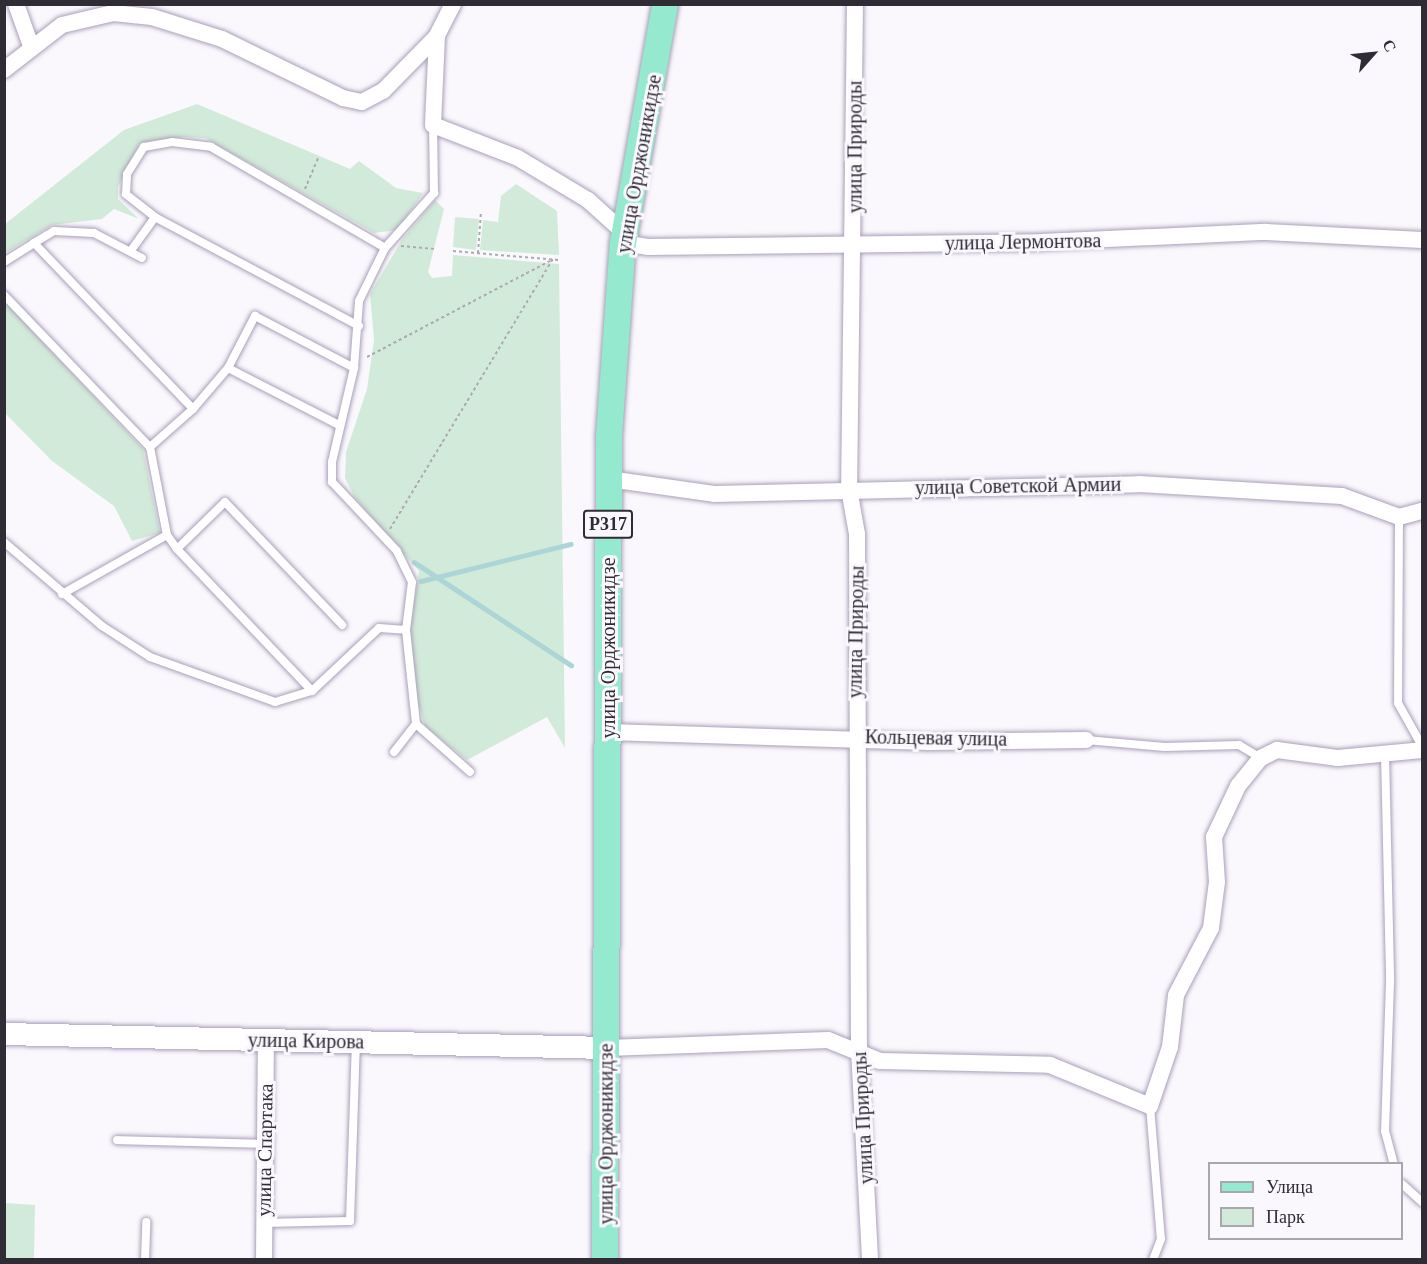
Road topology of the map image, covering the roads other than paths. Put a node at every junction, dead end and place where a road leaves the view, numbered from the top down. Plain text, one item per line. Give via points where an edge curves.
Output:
1 (16, 4) edge
2 (453, 4) edge
3 (666, 4) edge
4 (855, 4) edge
5 (437, 36) junction
6 (31, 46) junction
7 (4, 70) edge
8 (433, 125) junction
9 (155, 217) junction
10 (1422, 240) edge
11 (34, 243) junction
12 (623, 243) junction
13 (856, 245) junction
14 (387, 246) junction
15 (132, 249) junction
16 (142, 258) dead end
17 (4, 262) edge
18 (4, 295) edge
19 (359, 326) junction
20 (354, 365) junction
21 (228, 368) junction
22 (193, 409) junction
23 (339, 425) junction
24 (150, 447) junction
25 (609, 479) junction
26 (849, 489) junction
27 (1422, 511) edge
28 (1399, 518) junction
29 (167, 535) junction
30 (4, 543) edge
31 (177, 549) junction
32 (62, 594) junction
33 (342, 625) dead end
34 (405, 630) junction
35 (312, 691) junction
36 (416, 724) junction
37 (608, 732) junction
38 (855, 736) junction
39 (1086, 740) joint
40 (1422, 748) edge
41 (394, 752) dead end
42 (1385, 754) junction
43 (1261, 758) junction
44 (470, 772) dead end
45 (4, 1034) edge
46 (266, 1040) junction
47 (356, 1042) junction
48 (607, 1048) junction
49 (859, 1049) junction
50 (1150, 1106) junction
51 (117, 1140) dead end
52 (265, 1144) junction
53 (1393, 1162) edge
54 (1403, 1186) edge
55 (1422, 1202) edge
56 (146, 1222) dead end
57 (264, 1223) junction
58 (145, 1260) edge
59 (264, 1260) edge
60 (605, 1260) edge
61 (870, 1260) edge
62 (1154, 1260) edge

1 - 6 street
2 - 5 street
3 - 12 main road, улица Орджоникидзе / Р317
4 - 13 street, улица Природы
5 - 6 street via 383,91 362,102 343,98 222,39 152,17 113,14 62,25
5 - 8 street
6 - 7 street
8 - 12 street via 518,158 588,200 620,229
8 - 14 lane via 434,193
9 - 14 lane via 126,194 127,174 144,147 172,142 211,147 299,202
9 - 15 lane
9 - 19 lane
10 - 13 street, улица Лермонтова via 1266,232
11 - 15 lane via 54,231 71,230
11 - 17 lane
11 - 22 lane
12 - 13 street, улица Лермонтова via 648,247
12 - 25 main road, улица Орджоникидзе / Р317
13 - 26 street, улица Природы
14 - 19 lane via 359,301
15 - 16 lane
18 - 24 lane
19 - 20 lane
20 - 21 lane via 255,316
20 - 23 lane
21 - 22 lane
21 - 23 lane
22 - 24 lane
23 - 34 lane via 333,482 397,551 412,582
24 - 29 lane
25 - 26 street, улица Советской Армии via 714,494
25 - 37 main road, улица Орджоникидзе / Р317
26 - 28 street, улица Советской Армии via 1139,484 1342,496
26 - 38 street, улица Природы via 857,534
27 - 28 street
28 - 40 lane via 1398,703
29 - 31 lane
29 - 32 lane
30 - 32 lane
31 - 33 lane via 225,502
31 - 35 lane
32 - 35 lane via 102,626 189,675 275,702
34 - 35 lane via 379,628
34 - 36 lane
36 - 41 lane
36 - 44 lane
37 - 38 street, Кольцевая улица
37 - 48 main road, улица Орджоникидзе / Р317
38 - 39 street, Кольцевая улица via 929,742
38 - 49 street, улица Природы
39 - 43 lane, Кольцевая улица via 1239,745
40 - 42 street
42 - 43 street via 1338,758 1277,750
42 - 53 lane via 1390,982 1385,1131
43 - 50 street via 1238,786 1214,837 1217,882 1211,928 1176,995 1170,1047
45 - 46 main road, улица Кирова
46 - 47 main road, улица Кирова
46 - 52 street, улица Спартака
47 - 48 main road, улица Кирова
47 - 57 lane via 350,1221
48 - 49 street via 828,1040
48 - 60 main road, улица Орджоникидзе
49 - 50 street via 880,1061 1050,1065
49 - 61 street, улица Природы
50 - 62 lane via 1161,1239
51 - 52 lane
52 - 57 street, улица Спартака
54 - 55 lane
56 - 58 lane
57 - 59 street, улица Спартака

